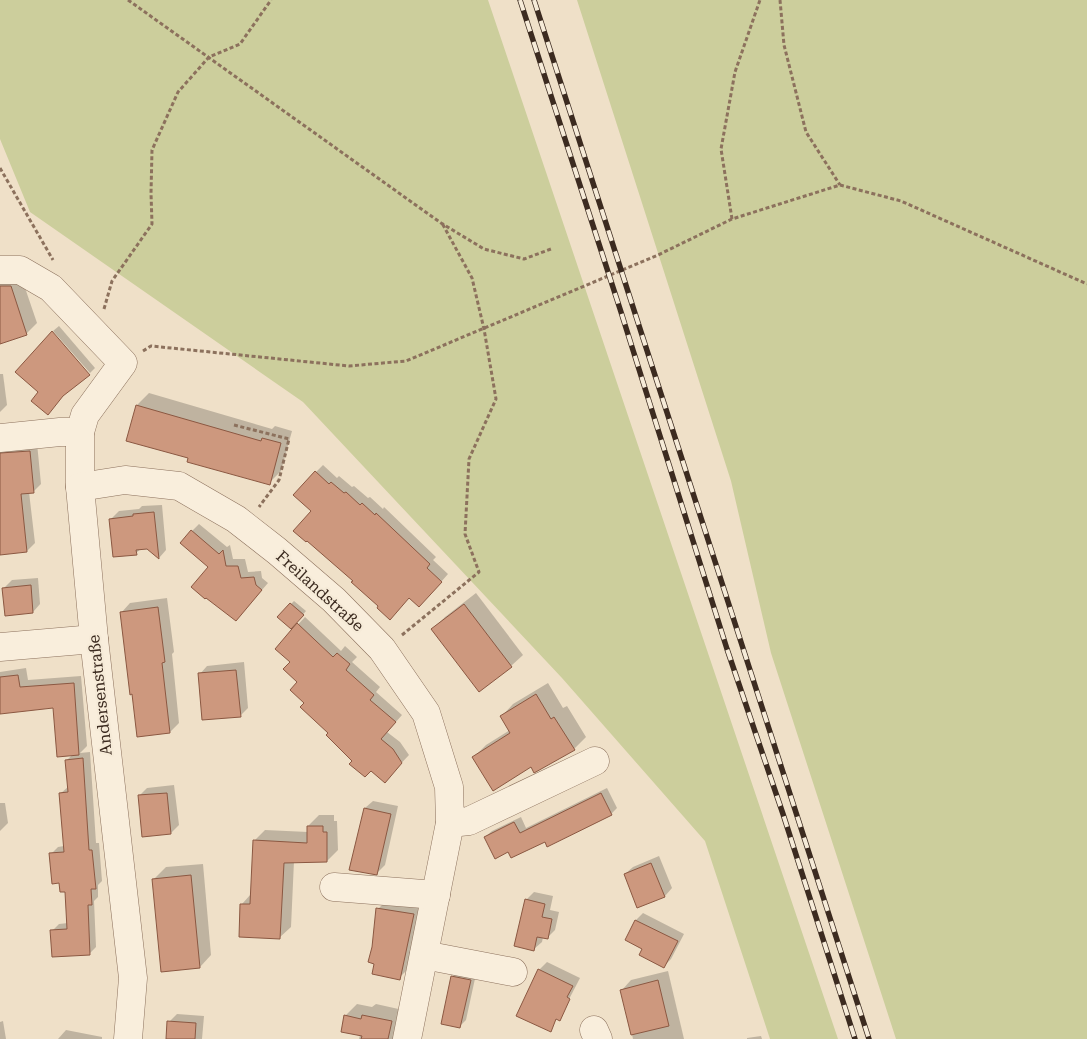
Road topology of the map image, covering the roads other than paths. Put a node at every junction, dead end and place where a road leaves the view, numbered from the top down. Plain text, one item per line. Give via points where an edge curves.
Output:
1 (0, 270) edge
2 (80, 432) junction
3 (0, 438) edge
4 (80, 487) junction
5 (94, 639) junction
6 (0, 647) edge
7 (595, 760) dead end
8 (450, 823) junction
9 (334, 887) dead end
10 (436, 895) junction
11 (424, 955) junction
12 (513, 972) dead end
13 (128, 1039) edge
14 (407, 1039) edge

1 - 2 street, Andersenstraße via 20,270 51,288 123,363 85,415
2 - 3 street
2 - 4 street, Andersenstraße
4 - 5 street, Andersenstraße
4 - 8 street, Freilandstraße via 125,480 179,486 236,519 334,600 382,649 426,713 449,787
5 - 6 street
5 - 13 street, Andersenstraße via 133,978
7 - 8 street via 468,821
8 - 10 street, Freilandstraße
9 - 10 street
10 - 11 street, Freilandstraße
11 - 12 street
11 - 14 street, Freilandstraße

